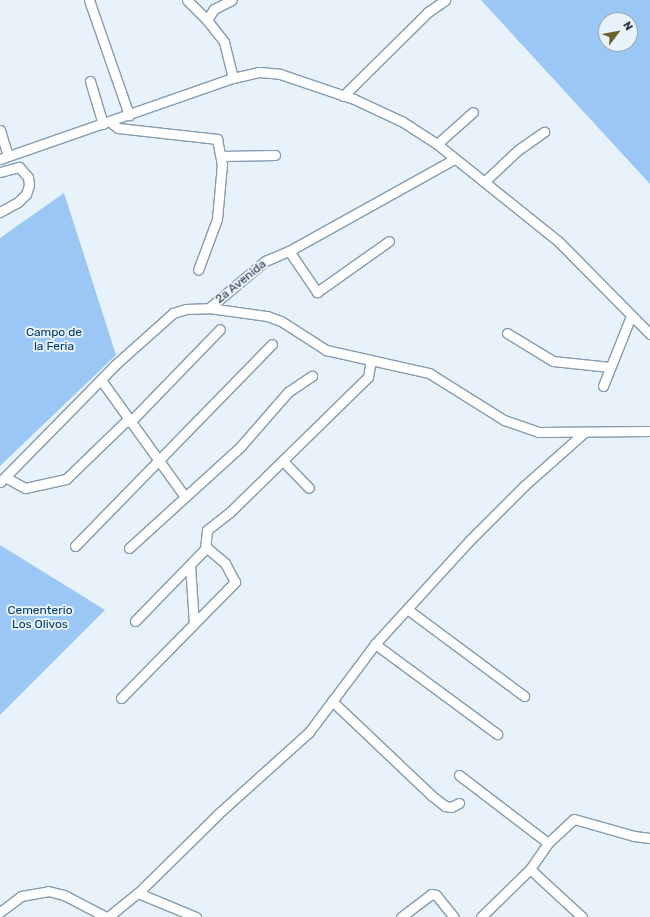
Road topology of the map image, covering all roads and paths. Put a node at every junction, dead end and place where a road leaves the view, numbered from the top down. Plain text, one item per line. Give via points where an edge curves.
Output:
1 (89, 0) edge
2 (187, 0) edge
3 (230, 0) edge
4 (445, 0) edge
5 (207, 20) junction
6 (233, 78) junction
7 (90, 80) dead end
8 (343, 96) junction
9 (472, 112) dead end
10 (129, 115) junction
11 (106, 123) junction
12 (0, 130) edge
13 (544, 132) dead end
14 (436, 144) junction
15 (275, 155) dead end
16 (221, 156) junction
17 (4, 157) edge
18 (454, 159) junction
19 (0, 172) edge
20 (484, 182) junction
21 (0, 212) edge
22 (389, 241) dead end
23 (290, 251) junction
24 (198, 270) dead end
25 (209, 308) junction
26 (631, 316) junction
27 (220, 329) dead end
28 (507, 333) dead end
29 (650, 334) edge
30 (272, 344) dead end
31 (371, 360) junction
32 (610, 367) junction
33 (312, 376) dead end
34 (101, 380) junction
35 (603, 386) dead end
36 (129, 420) junction
37 (650, 431) edge
38 (585, 432) junction
39 (283, 460) junction
40 (157, 461) junction
41 (2, 480) edge
42 (309, 488) dead end
43 (185, 497) junction
44 (75, 546) dead end
45 (206, 547) junction
46 (129, 548) dead end
47 (190, 565) junction
48 (407, 610) junction
49 (135, 621) dead end
50 (194, 623) junction
51 (375, 644) junction
52 (524, 696) dead end
53 (121, 698) dead end
54 (332, 701) junction
55 (497, 734) dead end
56 (459, 776) dead end
57 (459, 803) dead end
58 (650, 838) edge
59 (548, 843) junction
60 (530, 868) junction
61 (138, 893) junction
62 (0, 912) edge
63 (107, 917) edge
64 (196, 917) edge
65 (401, 917) edge
66 (454, 917) edge
67 (481, 917) edge
68 (582, 917) edge

1 - 10 street
2 - 5 street
3 - 5 street via 214,9
4 - 8 street via 428,12
5 - 6 street via 224,42
6 - 8 street via 259,72 280,74
6 - 10 street
7 - 11 street
8 - 14 street via 403,122
9 - 14 street
10 - 11 street
11 - 16 street via 118,128 215,138
11 - 17 street
12 - 17 street
13 - 20 street via 518,150
14 - 18 street
15 - 16 street
16 - 24 street via 221,190 217,219
18 - 20 street
18 - 23 street, 2a Avenida
19 - 21 street via 19,167 28,177 29,185 26,194 18,202
20 - 26 street via 558,241
22 - 23 street via 317,292
23 - 25 street, 2a Avenida via 265,261
25 - 31 street via 268,316 281,321 326,350
25 - 34 street, 2a Avenida via 180,310 173,313
26 - 29 street
26 - 32 street
27 - 36 street
28 - 32 street via 553,361
30 - 40 street
31 - 38 street via 429,373 504,420 538,432
31 - 39 street via 368,377
32 - 35 street
33 - 43 street via 288,392 240,447
34 - 36 street
34 - 41 street, 2a Avenida
36 - 40 street
36 - 41 street via 66,479 25,488
37 - 38 street
38 - 48 street via 525,485 469,541
39 - 42 street
39 - 45 street via 230,512 207,530
40 - 43 street
40 - 44 street
43 - 46 street
45 - 47 street
45 - 50 street via 224,564 235,582
47 - 49 street
47 - 50 street
48 - 51 street
48 - 52 street
50 - 53 street
51 - 54 street
51 - 55 street
54 - 57 street via 431,795 445,806 451,807
54 - 61 street via 309,732 218,814
56 - 59 street
58 - 59 street via 574,819
59 - 60 street
60 - 67 street
60 - 68 street
61 - 63 street
61 - 64 street
62 - 63 street via 21,896 48,890 64,895
65 - 66 street via 431,894 436,895

